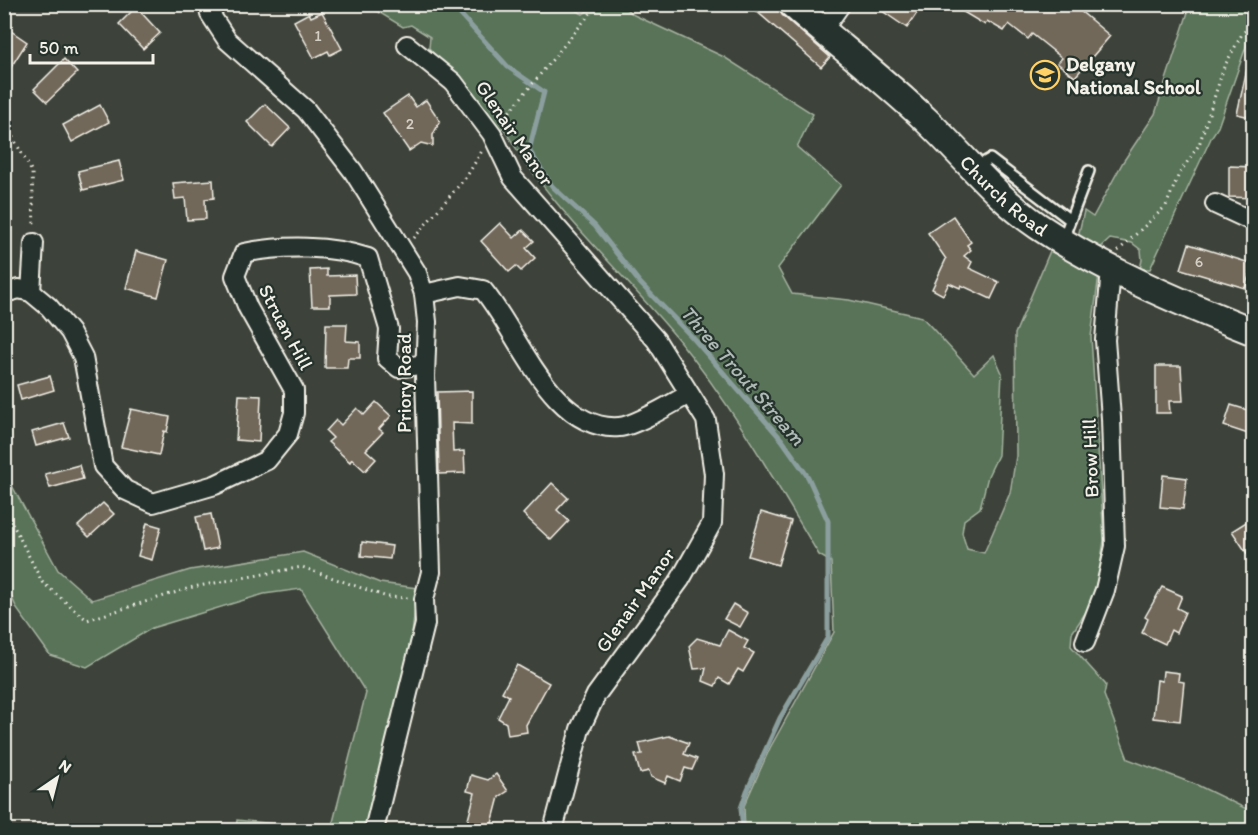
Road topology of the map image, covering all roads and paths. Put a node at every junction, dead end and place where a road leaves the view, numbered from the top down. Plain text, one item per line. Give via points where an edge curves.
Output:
1 (208, 4) edge
2 (602, 4) edge
3 (792, 4) edge
4 (841, 4) edge
5 (1254, 22) edge
6 (822, 31) junction
7 (407, 45) dead end
8 (4, 121) edge
9 (492, 134) junction
10 (1089, 171) dead end
11 (1215, 204) dead end
12 (1254, 222) edge
13 (1066, 231) junction
14 (34, 243) joint
15 (403, 249) junction
16 (1111, 268) junction
17 (31, 292) junction
18 (4, 293) edge
19 (424, 294) junction
20 (1254, 332) edge
21 (425, 364) junction
22 (689, 394) junction
23 (4, 507) edge
24 (424, 599) junction
25 (1085, 642) dead end
26 (374, 831) edge
27 (554, 831) edge

1 - 15 street, Priory Road via 227,40 306,110 353,171
2 - 9 path
3 - 6 main road, Church Road
4 - 6 street
5 - 16 path via 1242,34 1224,67 1199,145 1179,174 1166,206 1126,242 1114,256
6 - 13 main road, Church Road via 927,120 995,190 1036,225
7 - 9 street, Glenair Manor via 453,82
8 - 14 path via 32,172
9 - 15 path via 467,176
9 - 22 street, Glenair Manor via 513,178 656,340
10 - 13 lane
11 - 12 street
13 - 16 main road, Church Road
14 - 17 street
15 - 19 street, Priory Road
16 - 20 main road, Church Road via 1176,301
16 - 25 street, Brow Hill via 1105,340 1115,546 1105,590
17 - 18 street via 18,289
17 - 21 street, Struan Hill via 70,332 83,357 103,466 125,490 153,502 215,485 267,460 288,434 294,413 294,390 248,308 235,276 244,253 263,249 346,250 368,258 388,329 387,358 399,368
19 - 21 street, Priory Road
19 - 22 street via 460,286 483,290 499,309 537,374 559,400 587,423 620,428
21 - 24 street, Priory Road via 431,547
22 - 27 street, Glenair Manor via 706,420 714,474 712,523 680,580 596,695 580,729
23 - 24 path via 42,582 87,620 193,587 302,567 387,597
24 - 26 street, Priory Road via 425,624

